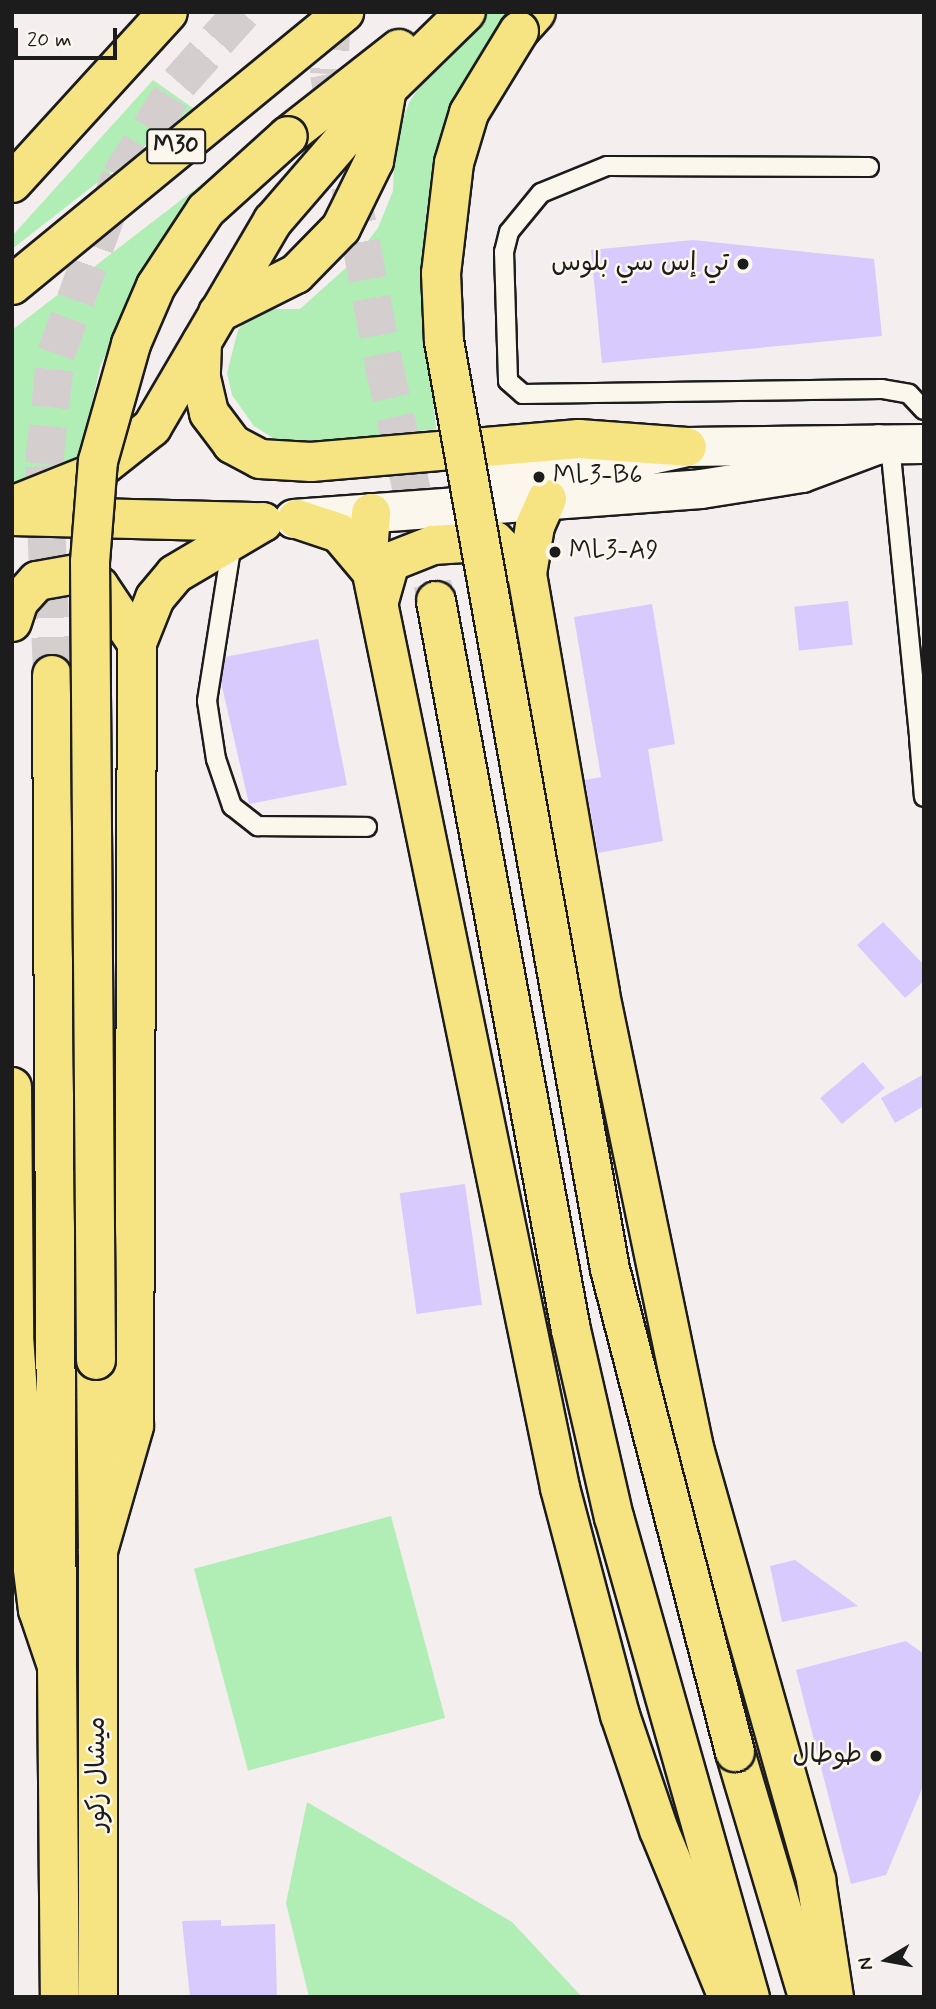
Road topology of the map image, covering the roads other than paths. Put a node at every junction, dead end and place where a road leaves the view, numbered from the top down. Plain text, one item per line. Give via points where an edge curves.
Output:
1 (167, 12) edge
2 (344, 12) edge
3 (446, 12) edge
4 (466, 12) edge
5 (527, 21) edge
6 (387, 89) junction
7 (869, 167) dead end
8 (12, 183) edge
9 (12, 285) edge
10 (210, 328) junction
11 (924, 410) edge
12 (898, 444) edge
13 (687, 447) junction
14 (547, 499) junction
15 (12, 506) edge
16 (371, 513) junction
17 (12, 516) edge
18 (264, 527) junction
19 (527, 574) junction
20 (376, 587) junction
21 (436, 601) tunnel mouth
22 (12, 622) edge
23 (137, 643) junction
24 (52, 675) tunnel mouth
25 (922, 738) edge
26 (924, 797) edge
27 (367, 827) dead end
28 (12, 1087) edge
29 (13, 1149) edge
30 (98, 1551) junction
31 (57, 1667) junction
32 (60, 1997) edge
33 (97, 1997) edge
34 (728, 1997) edge
35 (750, 1997) edge
36 (808, 1997) edge
37 (834, 1997) edge

1 - 8 main road
2 - 9 main road, M30
3 - 30 main road, ميشال زكور, bridge via 288,136 206,210 156,286 131,344 98,461 90,562
4 - 6 main road
5 - 36 main road, bridge via 469,113 454,163 441,273 444,341 610,1269 735,1752
6 - 10 main road via 273,221
6 - 10 main road via 374,161 341,228 296,274
7 - 11 lane via 607,166 541,193 509,232 504,252 508,381 523,394 882,389 909,394
10 - 13 main road via 201,378 209,413 232,444 260,459 311,462 579,439
10 - 15 main road via 163,414 128,450 72,484
12 - 13 main road
12 - 14 main road via 769,480
12 - 25 lane
13 - 16 main road via 620,462 392,486 378,496
14 - 16 main road
14 - 19 main road via 535,526
16 - 18 main road
16 - 20 main road via 368,545
17 - 18 main road
18 - 20 main road via 339,533
18 - 23 main road via 175,574 155,598
18 - 27 lane via 207,701 216,759 232,806 258,826
19 - 20 main road via 495,541 433,545 390,562
19 - 37 main road via 597,980 694,1448 816,1880
20 - 34 main road via 510,1264 560,1488 620,1715 659,1830
21 - 35 main road via 571,1330 614,1517
22 - 23 main road via 19,601 37,582 76,574 99,586
23 - 30 main road via 134,1426
24 - 31 main road, ميشال زكور
25 - 26 lane
28 - 29 main road
29 - 31 main road via 13,1336 27,1522 37,1610
30 - 33 main road, ميشال زكور
31 - 32 main road, ميشال زكور

